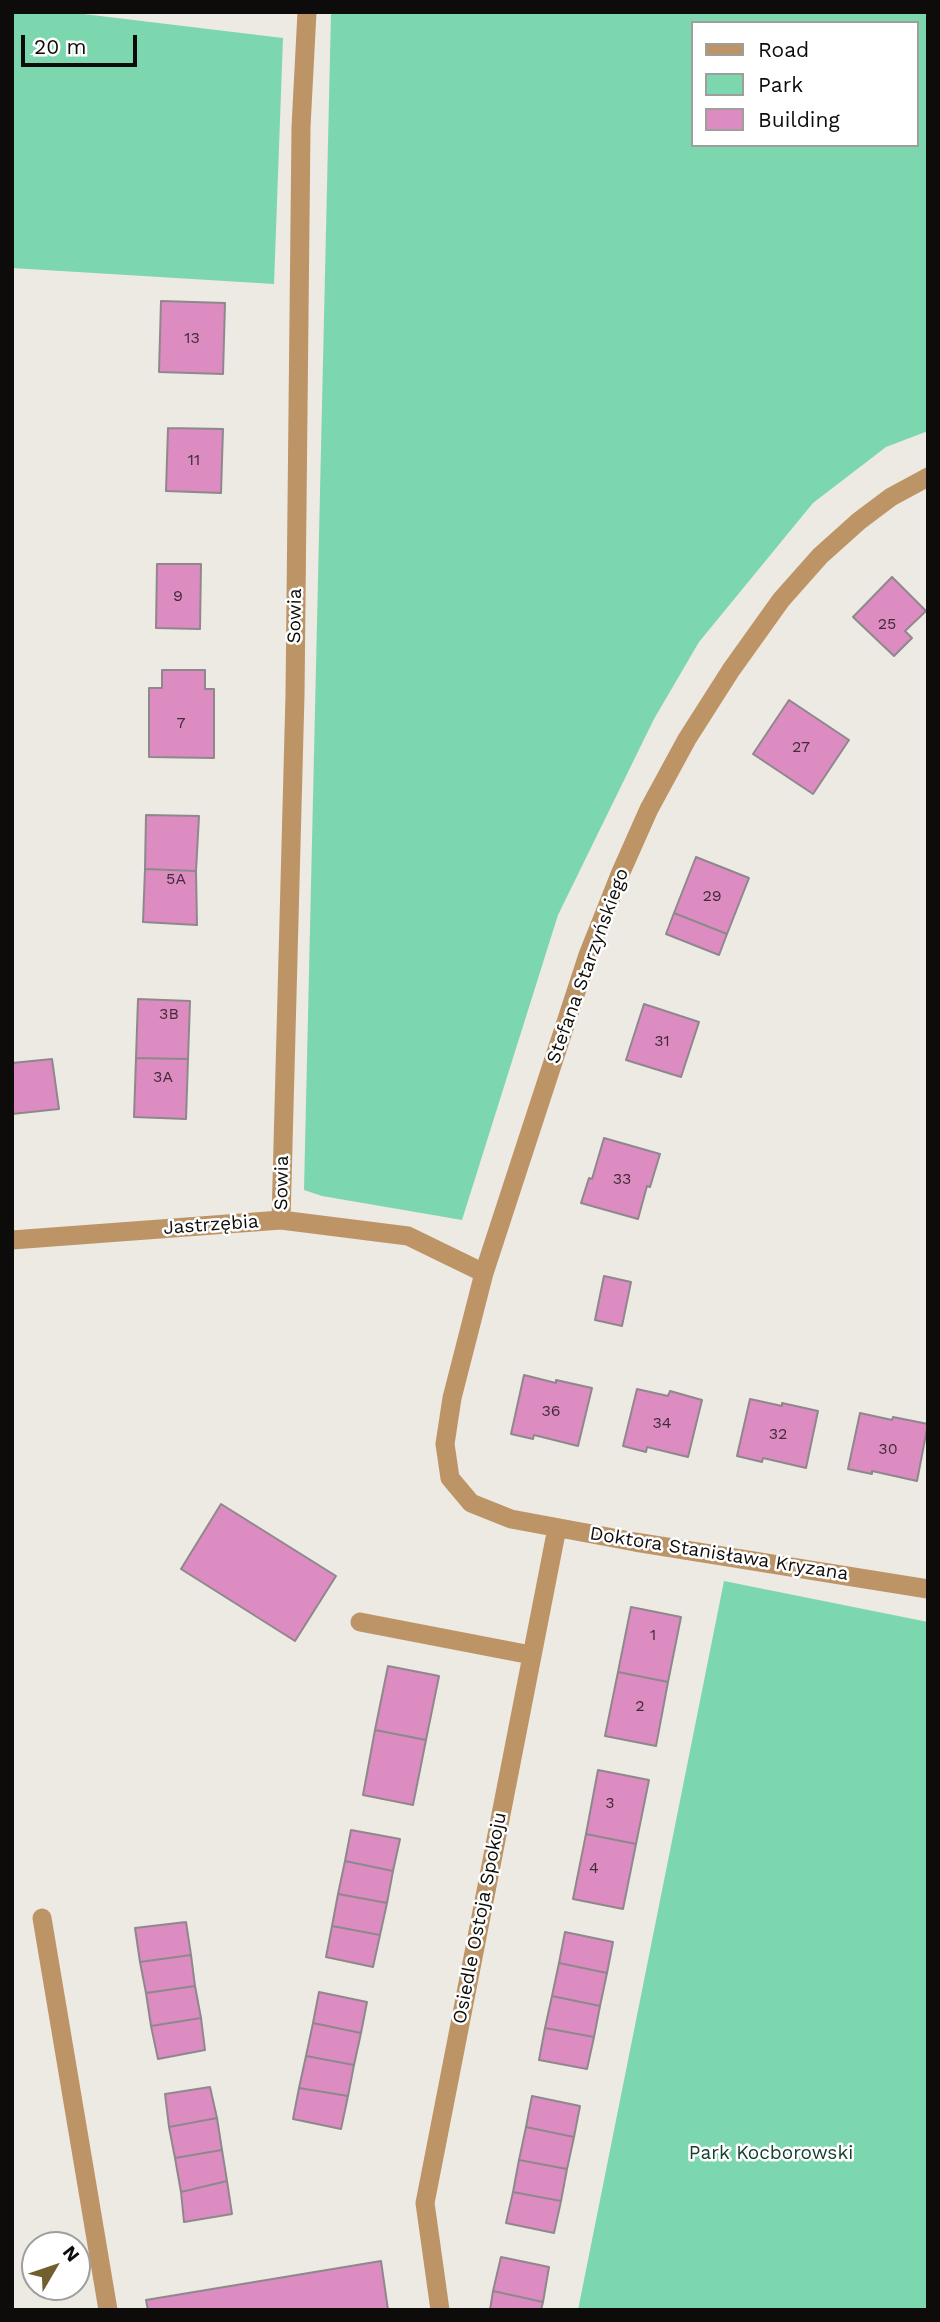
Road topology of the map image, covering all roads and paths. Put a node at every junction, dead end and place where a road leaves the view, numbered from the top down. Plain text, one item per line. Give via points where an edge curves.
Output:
1 (307, 12) edge
2 (928, 477) edge
3 (281, 1220) junction
4 (12, 1240) edge
5 (484, 1273) junction
6 (511, 1519) joint
7 (557, 1528) junction
8 (928, 1589) edge
9 (360, 1622) dead end
10 (531, 1655) junction
11 (42, 1918) dead end
12 (108, 2310) edge
13 (440, 2310) edge

1 - 3 street, Sowia via 301,127 295,695
2 - 5 street, Stefana Starzyńskiego via 859,521 780,600 681,751 649,809 588,955
3 - 4 street, Jastrzębia
3 - 5 street, Jastrzębia via 408,1236
5 - 6 street, Stefana Starzyńskiego via 445,1444 450,1478 471,1503
6 - 7 street, Doktora Stanisława Kryzana
7 - 8 street, Doktora Stanisława Kryzana
7 - 10 street, Osiedle Ostoja Spokoju
9 - 10 street
10 - 13 street, Osiedle Ostoja Spokoju via 425,2203
11 - 12 street

